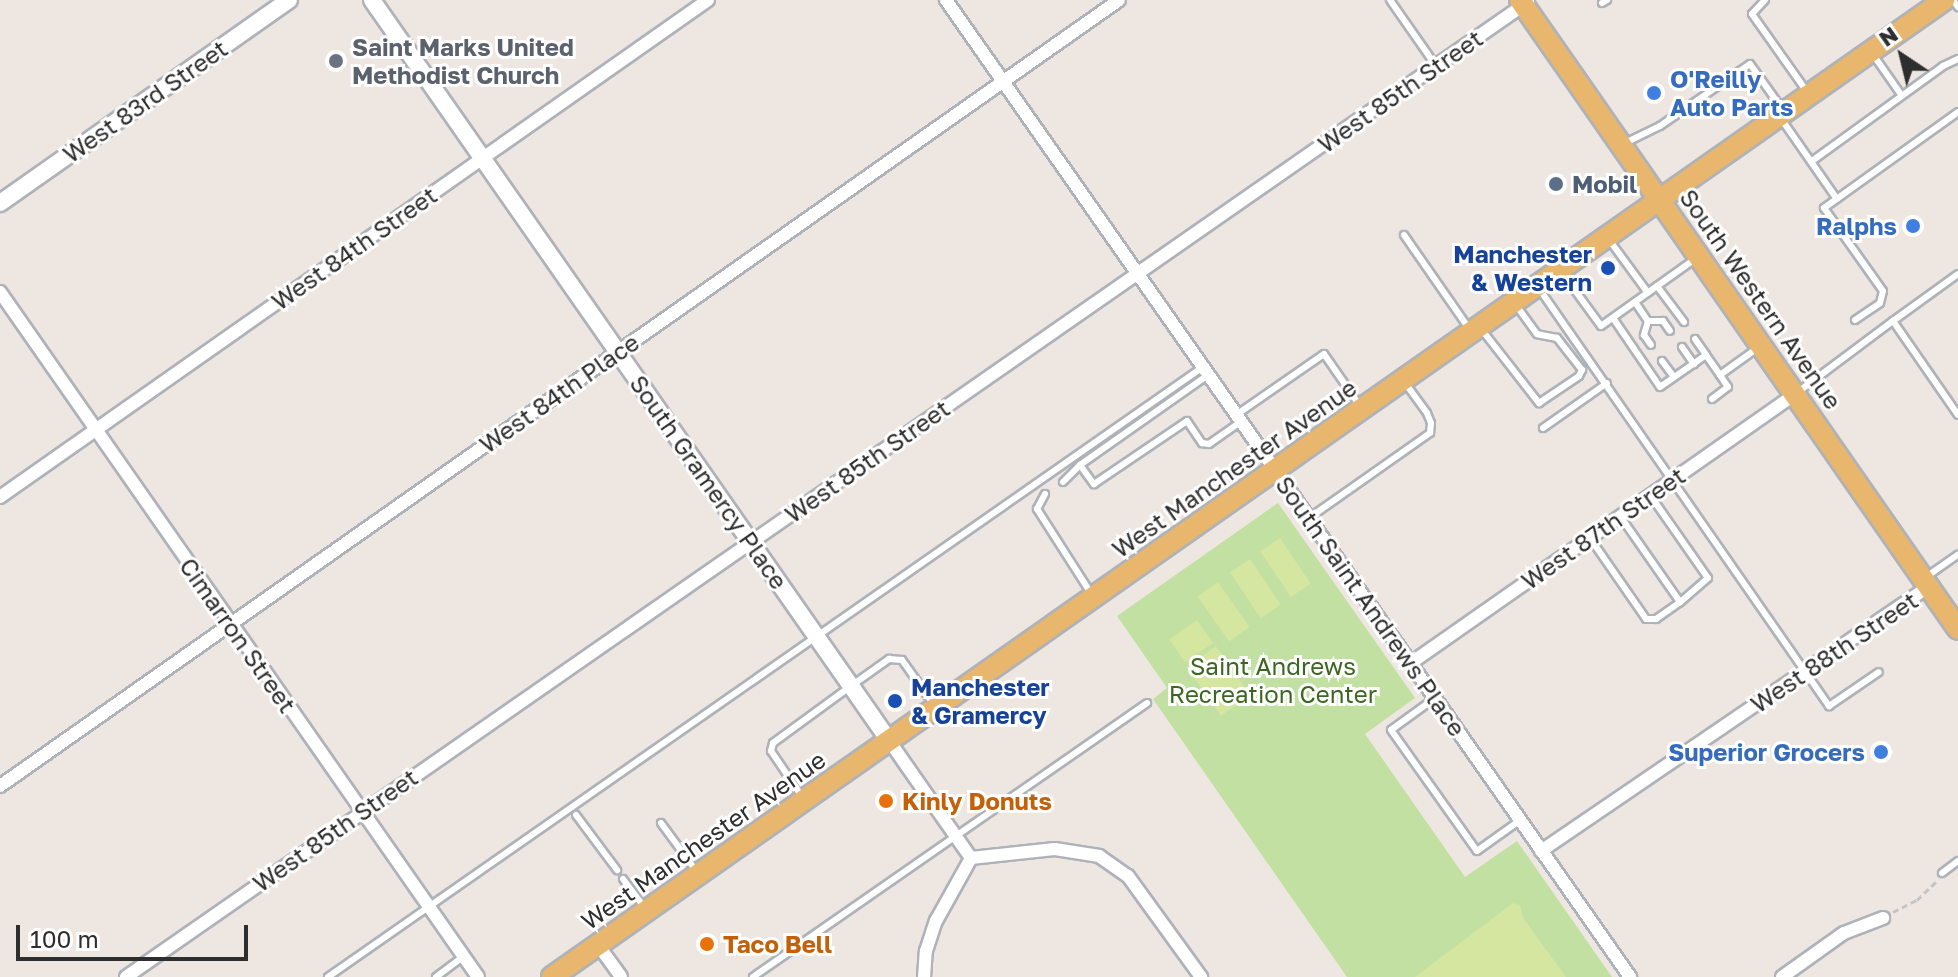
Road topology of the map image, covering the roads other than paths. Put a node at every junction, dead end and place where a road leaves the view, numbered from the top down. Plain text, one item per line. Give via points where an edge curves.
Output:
1 (289, 0) edge
2 (372, 0) edge
3 (708, 0) edge
4 (946, 0) edge
5 (1119, 0) edge
6 (1390, 0) edge
7 (1765, 0) edge
8 (1944, 0) edge
9 (1953, 0) edge
10 (1525, 2) edge
11 (1958, 7) edge
12 (1872, 52) junction
13 (1957, 58) edge
14 (1436, 66) junction
15 (1003, 80) junction
16 (1810, 95) junction
17 (1902, 96) junction
18 (1958, 112) edge
19 (1783, 115) junction
20 (1622, 144) junction
21 (482, 158) junction
22 (1812, 161) junction
23 (1837, 199) junction
24 (1662, 201) junction
25 (0, 203) edge
26 (1404, 235) dead end
27 (1608, 238) junction
28 (1700, 256) junction
29 (1560, 271) junction
30 (1137, 274) junction
31 (1958, 274) edge
32 (1657, 286) junction
33 (1538, 287) junction
34 (0, 292) edge
35 (1648, 293) junction
36 (1635, 302) junction
37 (1515, 303) junction
38 (1613, 318) junction
39 (1855, 320) dead end
40 (1648, 321) junction
41 (1893, 321) junction
42 (1684, 322) dead end
43 (1476, 330) junction
44 (1670, 331) dead end
45 (1695, 339) dead end
46 (1651, 345) dead end
47 (1762, 345) junction
48 (1682, 347) dead end
49 (618, 352) junction
50 (1706, 355) junction
51 (1662, 361) dead end
52 (1694, 364) junction
53 (1206, 371) junction
54 (1720, 375) junction
55 (1674, 377) junction
56 (1403, 380) junction
57 (1607, 383) junction
58 (1795, 394) junction
59 (1712, 399) dead end
60 (1362, 409) junction
61 (1958, 415) edge
62 (1239, 418) junction
63 (1543, 428) dead end
64 (95, 430) junction
65 (1080, 465) junction
66 (1275, 470) junction
67 (1673, 479) junction
68 (1063, 482) dead end
69 (1045, 494) dead end
70 (1650, 495) junction
71 (0, 497) edge
72 (1620, 516) junction
73 (1309, 518) junction
74 (1590, 538) junction
75 (750, 542) junction
76 (1958, 555) edge
77 (1926, 584) junction
78 (1094, 598) junction
79 (1680, 602) junction
80 (231, 625) junction
81 (1958, 629) edge
82 (817, 637) junction
83 (1411, 663) junction
84 (1805, 671) junction
85 (1879, 672) dead end
86 (851, 686) junction
87 (1435, 698) junction
88 (1147, 703) dead end
89 (936, 709) junction
90 (890, 742) junction
91 (0, 786) edge
92 (805, 801) junction
93 (361, 811) junction
94 (576, 815) dead end
95 (1520, 820) junction
96 (661, 823) dead end
97 (956, 836) junction
98 (1541, 851) junction
99 (971, 858) junction
100 (1958, 861) edge
101 (617, 870) dead end
102 (1942, 873) dead end
103 (699, 875) junction
104 (623, 879) dead end
105 (429, 908) junction
106 (647, 911) junction
107 (1883, 918) dead end
108 (598, 945) junction
109 (463, 957) junction
110 (126, 977) edge
111 (328, 977) edge
112 (436, 977) edge
113 (478, 977) edge
114 (552, 977) edge
115 (621, 977) edge
116 (753, 977) edge
117 (924, 977) edge
118 (1201, 977) edge
119 (1630, 977) edge
120 (1782, 977) edge

1 - 25 street, West 83rd Street
2 - 21 street, South Gramercy Place
3 - 21 street, West 84th Street
4 - 15 street, South Saint Andrews Place
5 - 15 street, West 84th Place
6 - 14 lane
7 - 16 lane via 1752,14
8 - 12 main road, West Manchester Avenue
9 - 11 lane
10 - 14 street, West 85th Street
10 - 20 main road, South Western Avenue
12 - 16 main road, West Manchester Avenue
12 - 17 lane
13 - 17 lane
14 - 30 street, West 85th Street
15 - 30 street, South Saint Andrews Place
15 - 49 street, West 84th Place
16 - 19 main road, West Manchester Avenue
17 - 22 lane
18 - 23 lane
19 - 20 lane via 1750,64 1660,126
19 - 22 lane
19 - 24 main road, West Manchester Avenue
20 - 24 main road, South Western Avenue
21 - 49 street, South Gramercy Place
21 - 64 street, West 84th Street
22 - 23 lane
23 - 39 lane via 1824,208 1883,291 1880,303
24 - 27 main road, West Manchester Avenue
24 - 28 main road, South Western Avenue
26 - 43 lane
27 - 29 main road, West Manchester Avenue
27 - 35 lane
28 - 32 lane
28 - 47 main road, South Western Avenue
29 - 33 main road, West Manchester Avenue
29 - 38 lane via 1601,326
30 - 53 street, South Saint Andrews Place
30 - 75 street, West 85th Street
31 - 41 lane
32 - 35 lane
32 - 42 lane
33 - 37 main road, West Manchester Avenue
33 - 57 lane
34 - 64 street, Cimarron Street
35 - 36 lane
36 - 38 lane
36 - 40 lane
37 - 43 main road, West Manchester Avenue
37 - 43 lane via 1537,334 1557,338 1582,374 1539,403
38 - 55 lane via 1660,387
40 - 44 lane via 1663,321
40 - 46 lane via 1644,335
41 - 58 lane
41 - 61 lane
43 - 56 main road, West Manchester Avenue
45 - 50 lane
47 - 54 lane
47 - 58 main road, South Western Avenue
48 - 52 lane
49 - 75 street, South Gramercy Place
49 - 80 street, West 84th Place
50 - 52 lane
50 - 54 lane
51 - 55 lane
52 - 55 lane
53 - 62 street, South Saint Andrews Place
53 - 65 lane
53 - 82 lane
54 - 59 lane via 1728,387
56 - 60 main road, West Manchester Avenue
56 - 73 lane via 1427,413 1430,433
57 - 63 lane
57 - 67 lane
58 - 67 street, West 87th Street
58 - 77 main road, South Western Avenue
60 - 62 lane via 1324,354
60 - 66 main road, West Manchester Avenue
62 - 65 lane via 1209,444 1202,443 1187,421 1094,484
62 - 66 street, South Saint Andrews Place
64 - 71 street, West 84th Street
64 - 80 street, Cimarron Street
65 - 68 lane
66 - 73 street, South Saint Andrews Place
66 - 78 main road, West Manchester Avenue
67 - 70 street, West 87th Street
67 - 84 lane
69 - 78 lane via 1037,509
70 - 72 street, West 87th Street
70 - 79 lane via 1708,578
72 - 74 street, West 87th Street
72 - 79 lane
73 - 83 street, South Saint Andrews Place
74 - 79 lane via 1646,619 1656,619
74 - 83 street, West 87th Street
75 - 82 street, South Gramercy Place
75 - 93 street, West 85th Street
76 - 77 lane
77 - 81 main road, South Western Avenue
77 - 84 street, West 88th Street
78 - 89 main road, West Manchester Avenue
80 - 91 street, West 84th Place
80 - 93 street, Cimarron Street
82 - 86 street, South Gramercy Place
82 - 105 lane
83 - 87 street, South Saint Andrews Place
84 - 85 lane via 1829,706
84 - 98 street, West 88th Street
86 - 89 lane via 889,659 902,660
86 - 90 street, South Gramercy Place
86 - 92 lane via 773,743 771,751
87 - 95 street, South Saint Andrews Place
87 - 95 lane via 1391,730 1477,851
88 - 97 lane
89 - 90 main road, West Manchester Avenue
90 - 92 main road, West Manchester Avenue
90 - 97 street, South Gramercy Place
92 - 103 main road, West Manchester Avenue
93 - 105 street, Cimarron Street
93 - 110 street, West 85th Street
94 - 101 lane
95 - 98 street, South Saint Andrews Place
96 - 103 lane
97 - 99 street, South Gramercy Place
97 - 116 lane
98 - 119 street, South Saint Andrews Place
99 - 117 street via 936,921
99 - 118 street via 1055,849 1099,856 1128,876
100 - 102 lane
103 - 106 main road, West Manchester Avenue
104 - 106 lane
105 - 109 street, Cimarron Street
105 - 111 lane
106 - 108 main road, West Manchester Avenue
107 - 120 street via 1844,933
108 - 114 main road, West Manchester Avenue
108 - 115 street
109 - 112 lane
109 - 113 street, Cimarron Street

